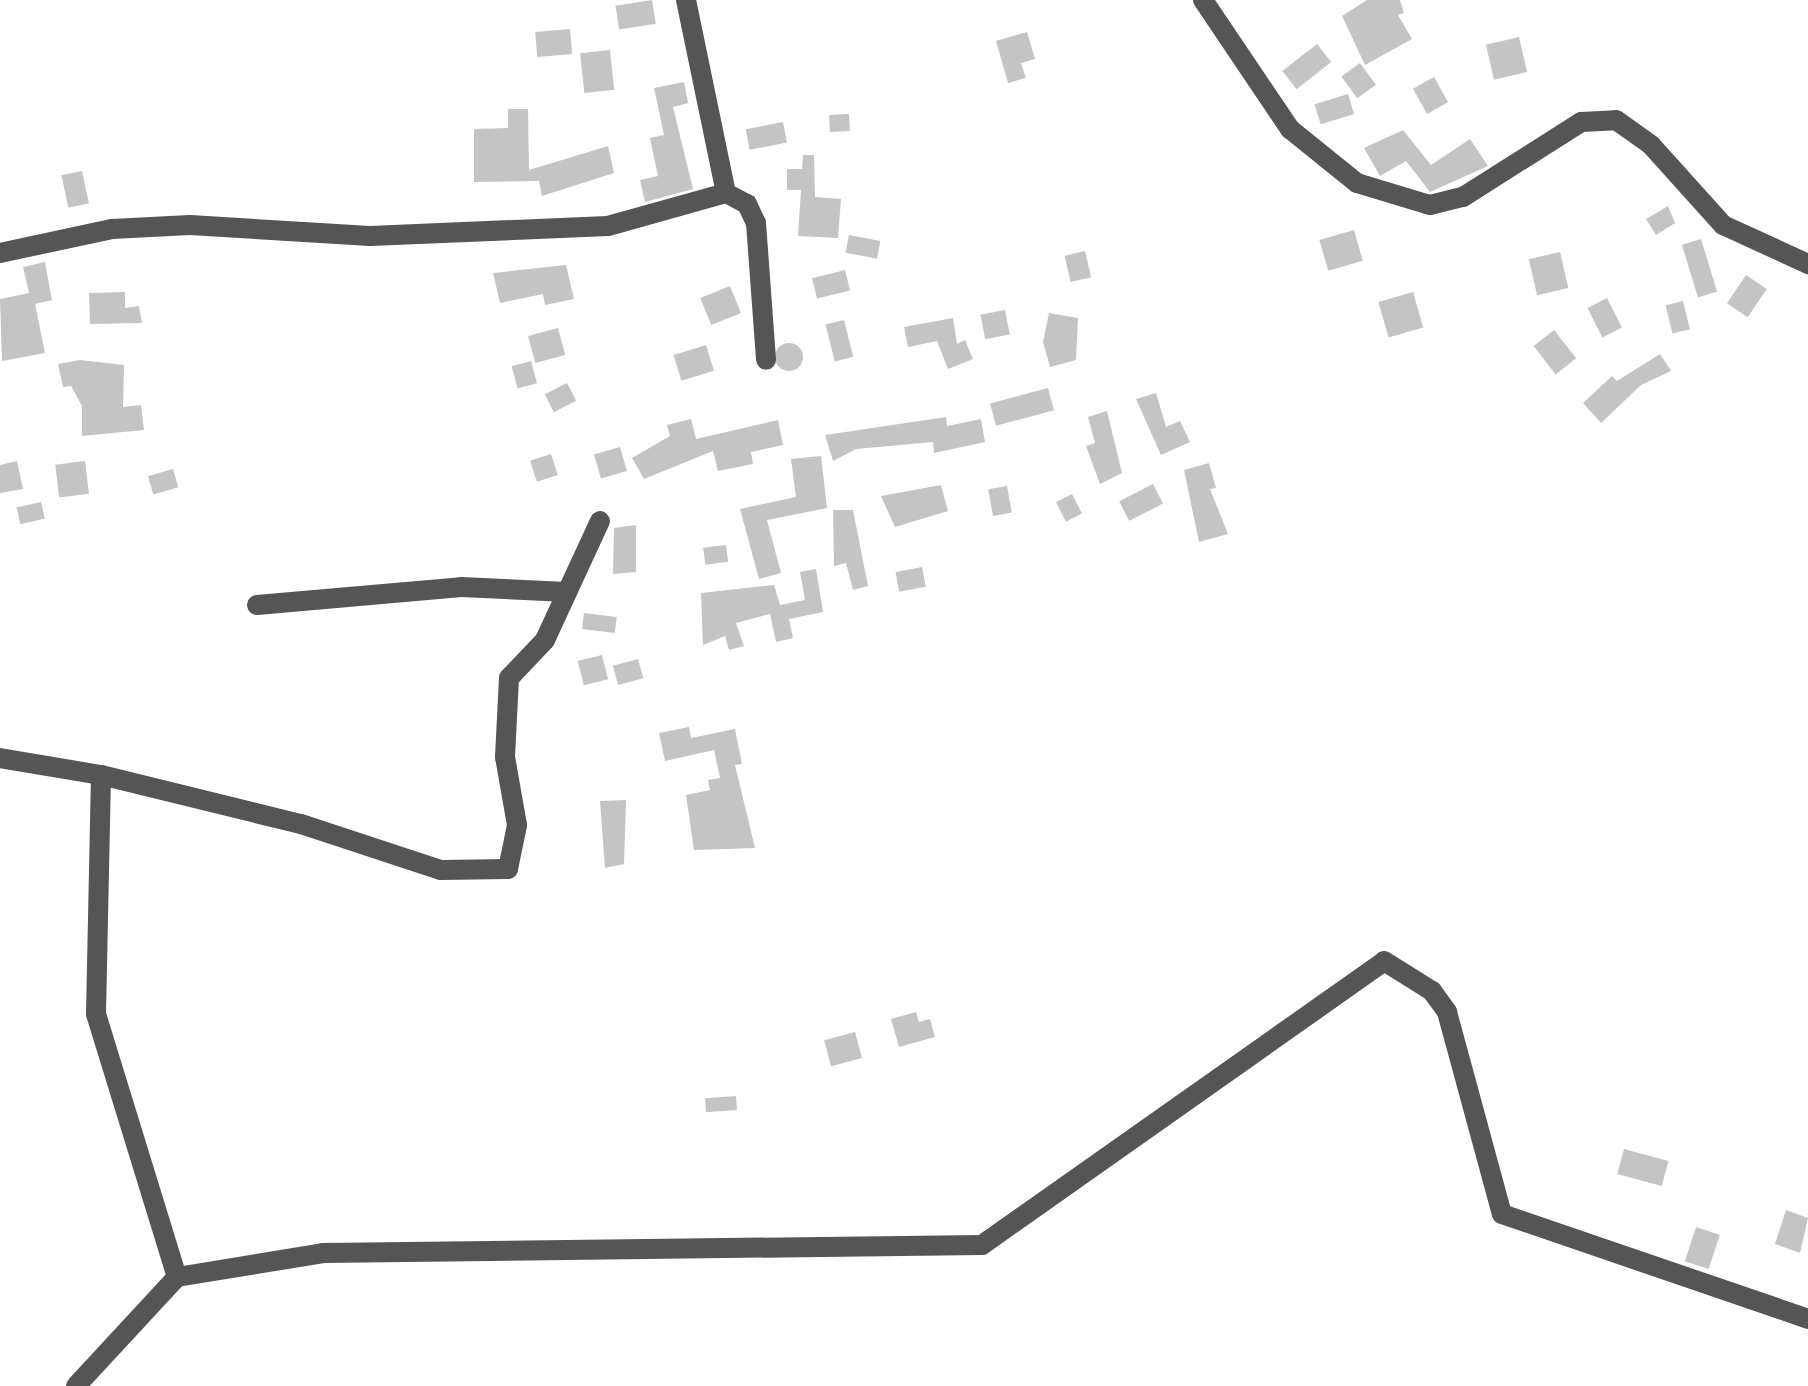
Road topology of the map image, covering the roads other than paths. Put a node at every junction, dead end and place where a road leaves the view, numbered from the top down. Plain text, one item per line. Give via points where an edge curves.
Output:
1 (686, 0) edge
2 (1203, 0) edge
3 (726, 193) junction
4 (0, 253) edge
5 (1808, 264) edge
6 (766, 360) dead end
7 (600, 521) dead end
8 (567, 592) junction
9 (257, 605) dead end
10 (0, 758) edge
11 (101, 775) junction
12 (177, 1277) junction
13 (1808, 1319) edge
14 (76, 1386) edge

1 - 3 street
2 - 5 street via 1290,129 1357,183 1430,205 1463,197 1581,122 1616,120 1651,145 1723,225
3 - 4 street via 608,226 370,236 190,225 112,229
3 - 6 street via 747,204 756,223
7 - 8 street
8 - 9 street via 461,587
8 - 11 street via 545,640 509,678 505,757 517,825 508,869 441,870 301,824
10 - 11 street
11 - 12 street via 96,1014
12 - 13 street via 323,1253 982,1245 1384,961 1432,991 1447,1012 1502,1214
12 - 14 street

